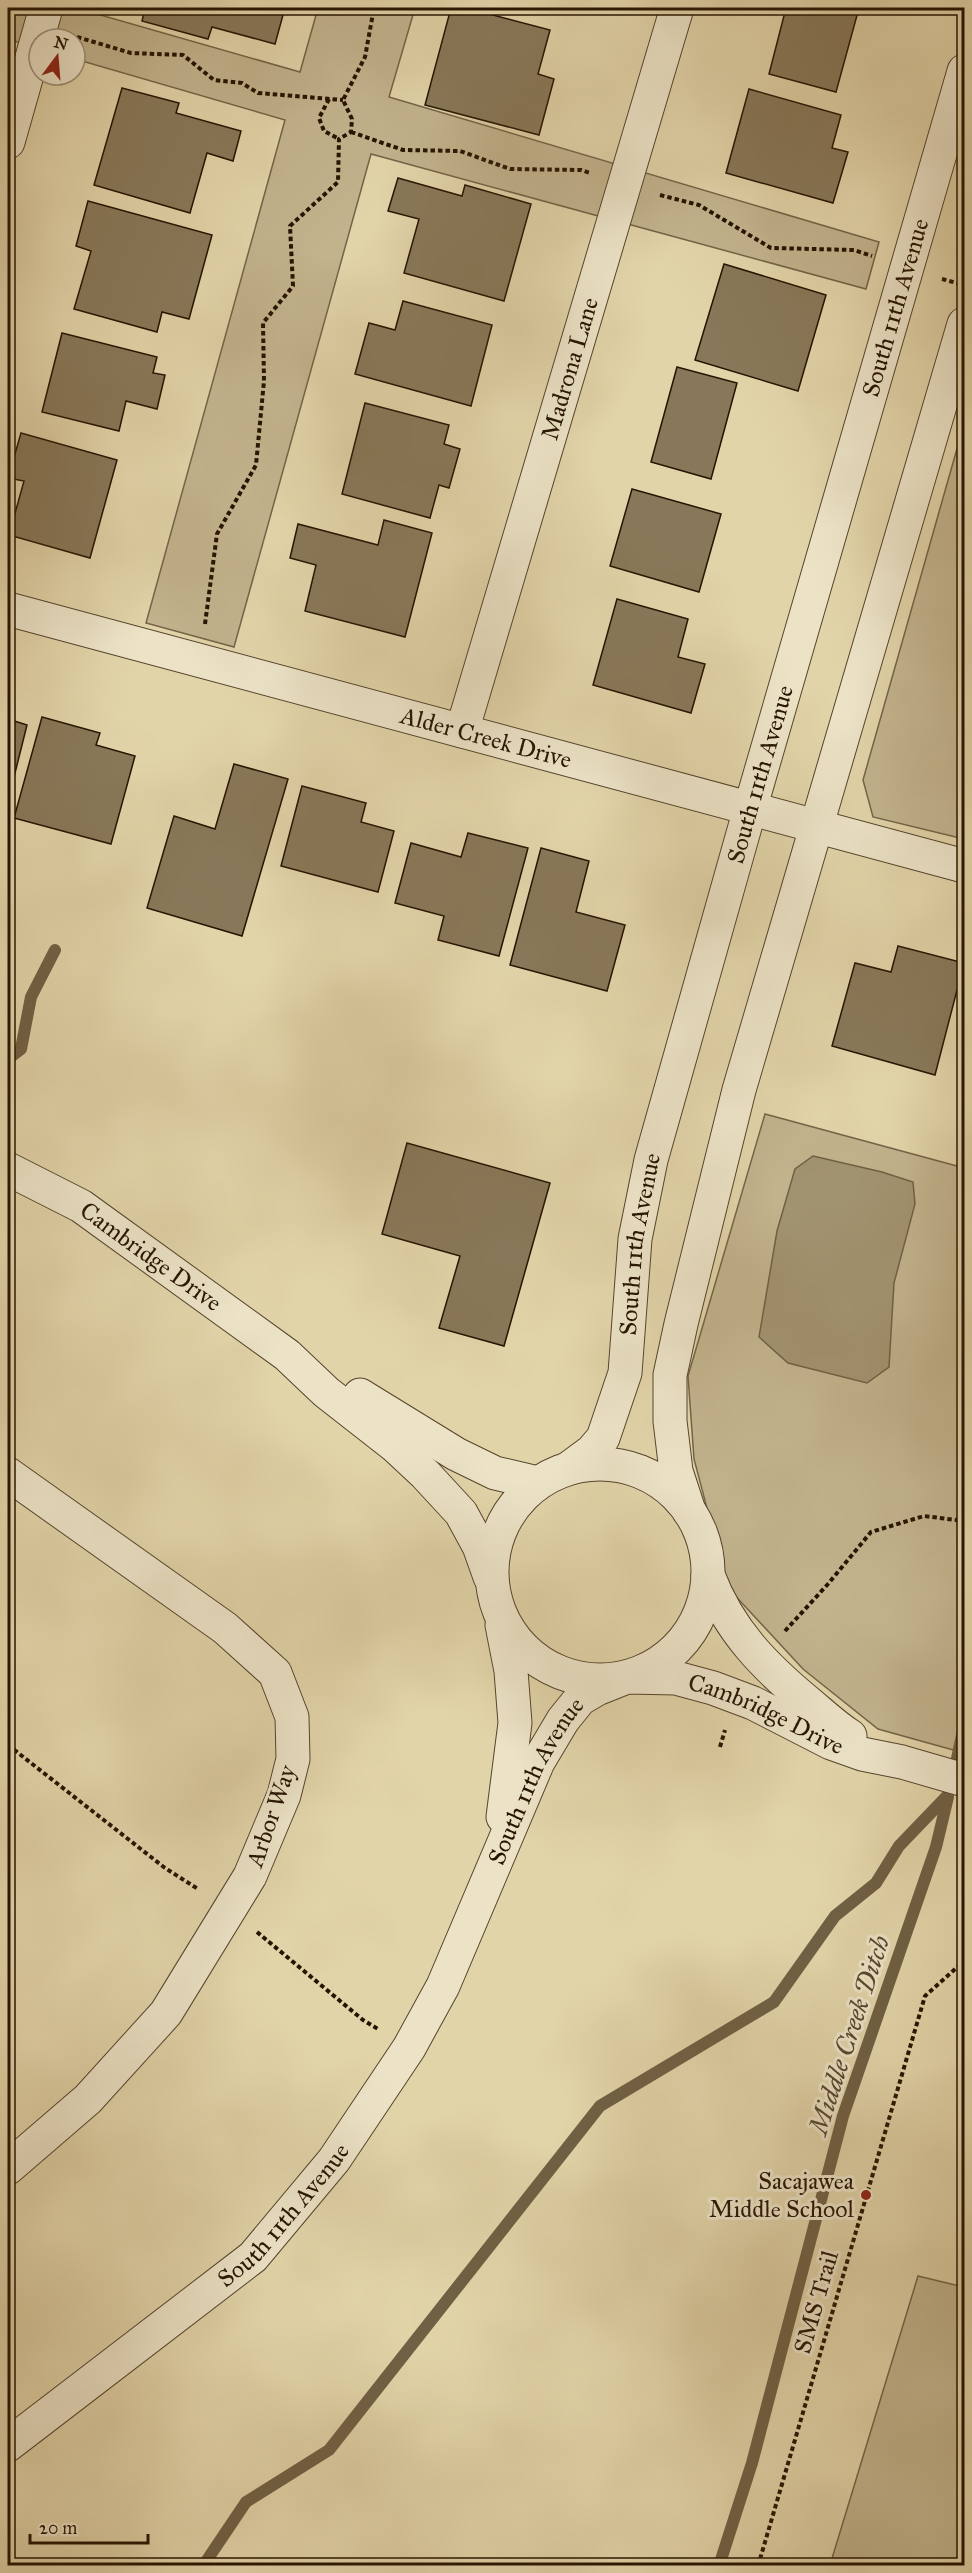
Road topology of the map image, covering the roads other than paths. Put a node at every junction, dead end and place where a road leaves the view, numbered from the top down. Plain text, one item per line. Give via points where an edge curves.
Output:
1 (677, 8) edge
2 (44, 17) edge
3 (964, 71) edge
4 (8, 142) edge
5 (964, 324) edge
6 (8, 609) edge
7 (462, 731) junction
8 (750, 809) junction
9 (816, 826) junction
10 (964, 867) edge
11 (8, 1169) edge
12 (287, 1355) junction
13 (569, 1468) junction
14 (8, 1474) edge
15 (538, 1483) junction
16 (689, 1511) junction
17 (708, 1575) junction
18 (491, 1581) junction
19 (501, 1617) junction
20 (627, 1677) junction
21 (902, 1762) junction
22 (964, 1780) edge
23 (475, 1913) junction
24 (8, 2168) edge
25 (8, 2445) edge

1 - 7 street, Madrona Lane
2 - 4 street
3 - 8 street, South 11th Avenue
5 - 9 street, South 11th Avenue
6 - 7 street, Alder Creek Drive
7 - 8 street, Alder Creek Drive
8 - 9 street, Alder Creek Drive
8 - 13 street, South 11th Avenue via 651,1160 636,1239 625,1373 603,1438
9 - 10 street, Alder Creek Drive
9 - 16 street, South 11th Avenue via 739,1090 670,1375 676,1471
11 - 12 street, Cambridge Drive via 81,1206
12 - 15 street, Cambridge Drive via 456,1454 495,1473
12 - 18 street, Cambridge Drive via 326,1392 395,1446 461,1513 479,1546
13 - 15 street, South 11th Avenue
13 - 16 street, South 11th Avenue via 602,1464 636,1470 666,1486
14 - 24 street, Arbor Way via 225,1628 275,1673 292,1717 293,1759 284,1794 250,1876 166,2013 88,2099
15 - 18 street, South 11th Avenue via 511,1509 495,1544
16 - 17 street, South 11th Avenue via 704,1541
17 - 20 street, South 11th Avenue via 703,1609 686,1638 661,1662
17 - 21 street, Cambridge Drive via 728,1619 759,1659 848,1735
18 - 19 street, South 11th Avenue
19 - 20 street, South 11th Avenue via 523,1648 553,1670 590,1680
19 - 23 street, South 11th Avenue via 515,1723 505,1807 492,1869
20 - 21 street, Cambridge Drive via 676,1678 734,1695 831,1743
20 - 23 street, South 11th Avenue via 580,1699 563,1720 538,1762
21 - 22 street, Cambridge Drive
23 - 25 street, South 11th Avenue via 443,1986 409,2048 334,2160 253,2257

